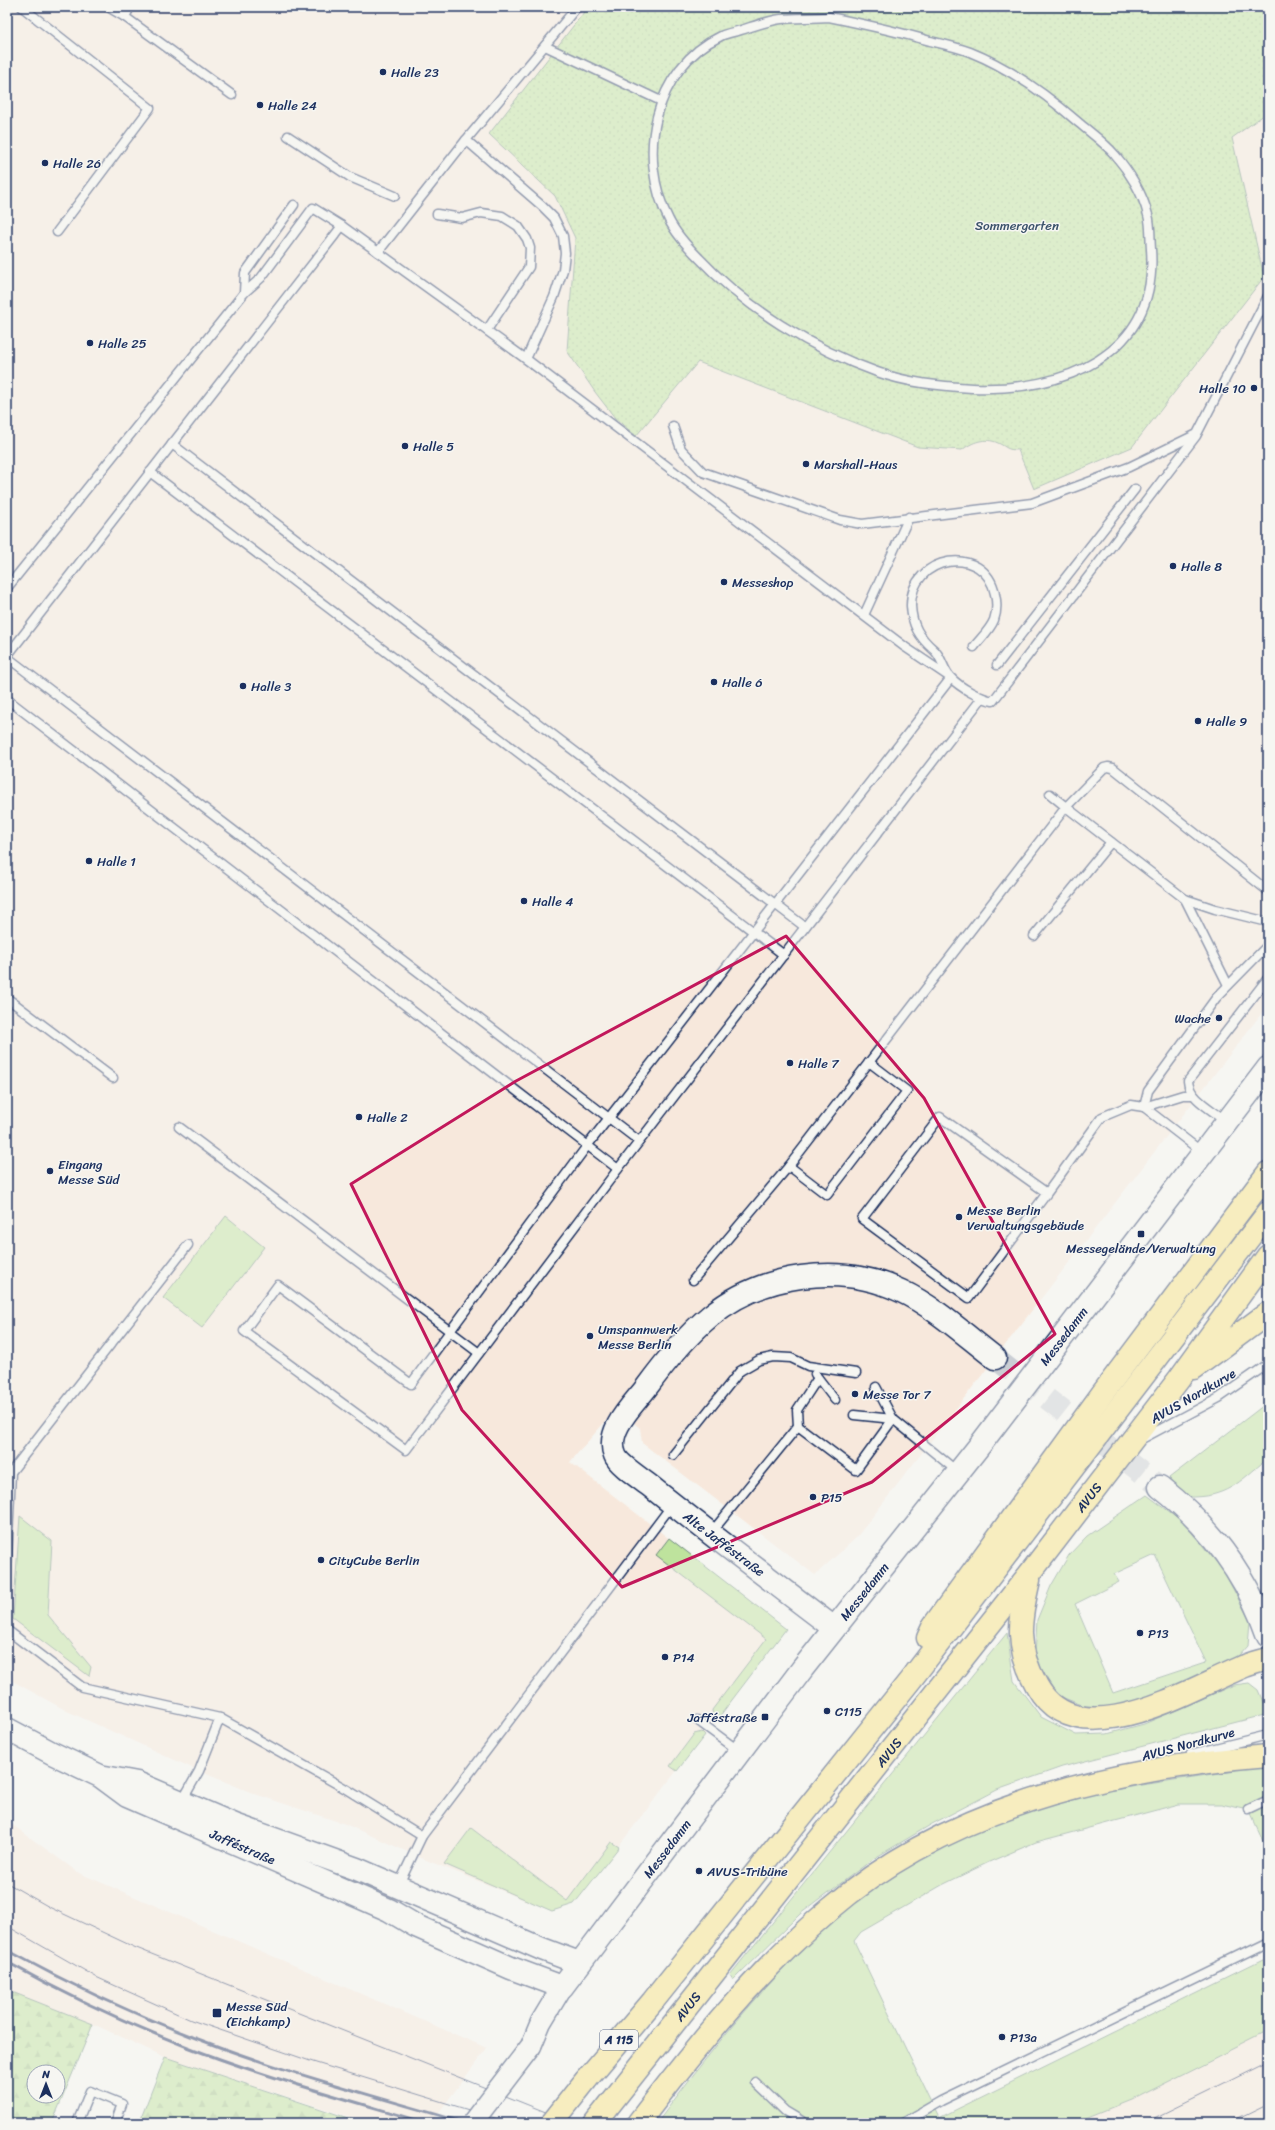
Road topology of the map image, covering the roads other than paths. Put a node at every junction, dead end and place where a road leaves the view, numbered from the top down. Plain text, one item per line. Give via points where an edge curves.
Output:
1 (22, 7) edge
2 (108, 7) edge
3 (130, 7) edge
4 (577, 7) edge
5 (125, 17) junction
6 (545, 46) junction
7 (232, 95) dead end
8 (661, 101) junction
9 (288, 136) dead end
10 (466, 140) junction
11 (395, 196) dead end
12 (294, 205) dead end
13 (437, 214) dead end
14 (342, 226) junction
15 (57, 232) dead end
16 (378, 252) junction
17 (244, 293) junction
18 (1268, 296) edge
19 (487, 330) junction
20 (526, 359) junction
21 (673, 426) dead end
22 (1197, 434) junction
23 (172, 444) junction
24 (150, 472) junction
25 (1135, 489) dead end
26 (909, 517) junction
27 (7, 588) edge
28 (864, 616) junction
29 (974, 647) dead end
30 (7, 657) edge
31 (997, 665) dead end
32 (951, 678) junction
33 (982, 698) junction
34 (7, 699) edge
35 (1050, 794) dead end
36 (1066, 807) junction
37 (1111, 842) junction
38 (1268, 891) edge
39 (1185, 899) junction
40 (775, 904) junction
41 (1268, 922) edge
42 (805, 927) junction
43 (753, 932) junction
44 (1034, 936) dead end
45 (1268, 945) edge
46 (784, 955) junction
47 (1268, 978) edge
48 (1228, 985) junction
49 (7, 998) edge
50 (869, 1062) junction
51 (1268, 1068) edge
52 (113, 1078) dead end
53 (1192, 1095) junction
54 (1144, 1107) junction
55 (609, 1117) junction
56 (1226, 1121) junction
57 (179, 1127) dead end
58 (640, 1141) junction
59 (587, 1146) junction
60 (1203, 1152) junction
61 (789, 1166) junction
62 (618, 1169) junction
63 (1268, 1173) edge
64 (1047, 1194) junction
65 (1268, 1213) edge
66 (188, 1246) dead end
67 (1268, 1256) edge
68 (693, 1280) dead end
69 (1268, 1313) edge
70 (450, 1331) junction
71 (479, 1352) junction
72 (995, 1358) tunnel mouth
73 (1268, 1364) edge
74 (808, 1366) junction
75 (856, 1373) dead end
76 (818, 1378) junction
77 (1179, 1379) junction
78 (876, 1387) dead end
79 (835, 1400) dead end
80 (854, 1415) dead end
81 (894, 1419) junction
82 (798, 1426) junction
83 (1128, 1447) junction
84 (673, 1455) dead end
85 (959, 1473) junction
86 (1160, 1487) tunnel mouth
87 (744, 1492) junction
88 (752, 1497) dead end
89 (673, 1504) junction
90 (711, 1533) junction
91 (7, 1562) edge
92 (1031, 1572) junction
93 (834, 1628) junction
94 (7, 1630) edge
95 (1268, 1636) edge
96 (1268, 1659) edge
97 (912, 1678) junction
98 (220, 1718) junction
99 (697, 1720) dead end
100 (7, 1729) edge
101 (1268, 1735) edge
102 (739, 1751) junction
103 (1231, 1752) junction
104 (1268, 1756) edge
105 (100, 1776) junction
106 (1268, 1801) edge
107 (181, 1802) junction
108 (1249, 1810) dead end
109 (422, 1836) junction
110 (398, 1886) junction
111 (389, 1910) junction
112 (1268, 1942) edge
113 (579, 1963) junction
114 (562, 1987) junction
115 (755, 2082) dead end
116 (641, 2119) edge
117 (77, 2123) edge
118 (115, 2123) edge
119 (472, 2123) edge
120 (552, 2123) edge
121 (594, 2123) edge
122 (805, 2123) edge
123 (903, 2123) edge

1 - 15 lane via 150,108
2 - 5 lane
3 - 5 lane
4 - 6 lane
5 - 7 lane
6 - 8 lane
6 - 10 lane
8 - 8 lane via 652,155 657,191 670,222 689,248 716,277 755,309 837,356 880,373 932,386 983,388 1037,385 1081,370 1120,346 1142,311 1152,270 1148,215 1134,182 1114,152 1051,99 1019,77 969,51 879,27 829,17 777,19 721,35 699,50 673,76
9 - 11 lane via 350,177
10 - 16 lane
10 - 20 lane via 542,206 554,218 563,236 564,270
12 - 17 lane via 245,273
13 - 19 lane via 462,218 481,213 502,216 518,226 527,239 530,248 529,266
14 - 16 lane
14 - 17 lane via 313,208 261,278
14 - 23 lane
16 - 19 lane
17 - 27 lane
18 - 22 lane
19 - 20 lane
20 - 28 lane
21 - 26 lane via 681,449 703,472 840,520 862,524
22 - 26 lane via 1129,467 1032,503
22 - 33 lane via 993,700
23 - 24 lane
23 - 40 lane
24 - 30 lane
24 - 43 lane
25 - 31 lane
26 - 28 lane
28 - 32 lane
29 - 32 lane via 995,617 994,586 988,576 970,563 943,563 922,575 916,585 911,597 912,620 922,640 937,652
30 - 55 lane
32 - 33 lane
32 - 40 lane
33 - 42 lane
34 - 59 lane
35 - 36 lane
36 - 37 lane
36 - 38 lane via 1104,768 1113,768
36 - 50 lane
37 - 39 lane
37 - 44 lane
39 - 41 lane
39 - 48 lane
40 - 42 lane
40 - 43 lane
42 - 46 lane
43 - 46 lane
43 - 55 lane
45 - 48 lane
46 - 58 lane
47 - 53 lane via 1188,1081 1188,1089
48 - 54 lane via 1148,1091
49 - 52 lane
50 - 61 lane
50 - 61 lane via 907,1091 827,1195
51 - 56 main road, Messedamm
53 - 54 lane via 1183,1095
53 - 56 lane
54 - 60 lane
54 - 64 lane via 1131,1105 1102,1117
55 - 58 lane
55 - 59 lane
56 - 60 main road, Messedamm
57 - 70 lane
58 - 62 lane
59 - 62 lane
59 - 70 lane
60 - 85 main road, Messedamm
61 - 68 lane
62 - 71 lane
63 - 97 highway via 1102,1394 934,1625
64 - 64 lane via 940,1117 862,1219 969,1298
65 - 97 highway
66 - 91 lane via 11,1472
67 - 77 highway, AVUS
69 - 77 highway
70 - 71 lane
70 - 71 lane via 411,1384 278,1285 244,1331 406,1450
72 - 89 main road, Alte Jafféstraße via 923,1303 880,1283 846,1276 815,1276 786,1279 758,1288 733,1300 710,1316 685,1339 617,1426 613,1442 616,1458
73 - 83 lane, AVUS Nordkurve via 1220,1398
74 - 75 lane
74 - 76 lane
74 - 84 lane via 791,1358 773,1357 759,1360 740,1372
76 - 79 lane
76 - 82 lane via 797,1410
77 - 83 highway, AVUS
78 - 81 lane
80 - 81 lane
81 - 82 lane via 856,1470
81 - 85 lane
82 - 87 lane
83 - 92 highway, AVUS
85 - 93 main road, Messedamm
86 - 95 main road via 1184,1506 1226,1552 1250,1592
87 - 88 lane
87 - 90 lane
89 - 90 main road, Alte Jafféstraße
89 - 109 lane
90 - 93 main road, Alte Jafféstraße
92 - 96 highway via 1021,1615 1020,1641 1028,1671 1039,1690 1053,1706 1073,1717 1101,1719 1130,1714 1165,1702 1246,1665
92 - 121 highway, AVUS
93 - 102 main road, Messedamm
94 - 98 lane via 82,1687
97 - 120 highway, A 115, bridge
98 - 107 lane via 199,1771
98 - 109 lane via 346,1789
99 - 102 lane
100 - 105 main road, Jafféstraße via 52,1754
101 - 103 lane, AVUS Nordkurve
102 - 113 main road, Messedamm
103 - 104 highway
103 - 116 highway via 1039,1797 973,1822 911,1852 882,1870 830,1908 770,1965 734,2004
105 - 107 main road, Jafféstraße via 137,1783
105 - 111 main road, Jafféstraße via 127,1796
106 - 108 lane
107 - 110 main road, Jafféstraße
109 - 110 lane
110 - 111 main road
110 - 113 main road, Jafféstraße
111 - 114 main road, Jafféstraße via 416,1926 511,1968
112 - 123 lane via 941,2101
113 - 114 main road, Messedamm
114 - 119 street, Messedamm, bridge via 541,2022 531,2046
115 - 122 lane via 785,2111
117 - 118 lane via 90,2091 122,2104

